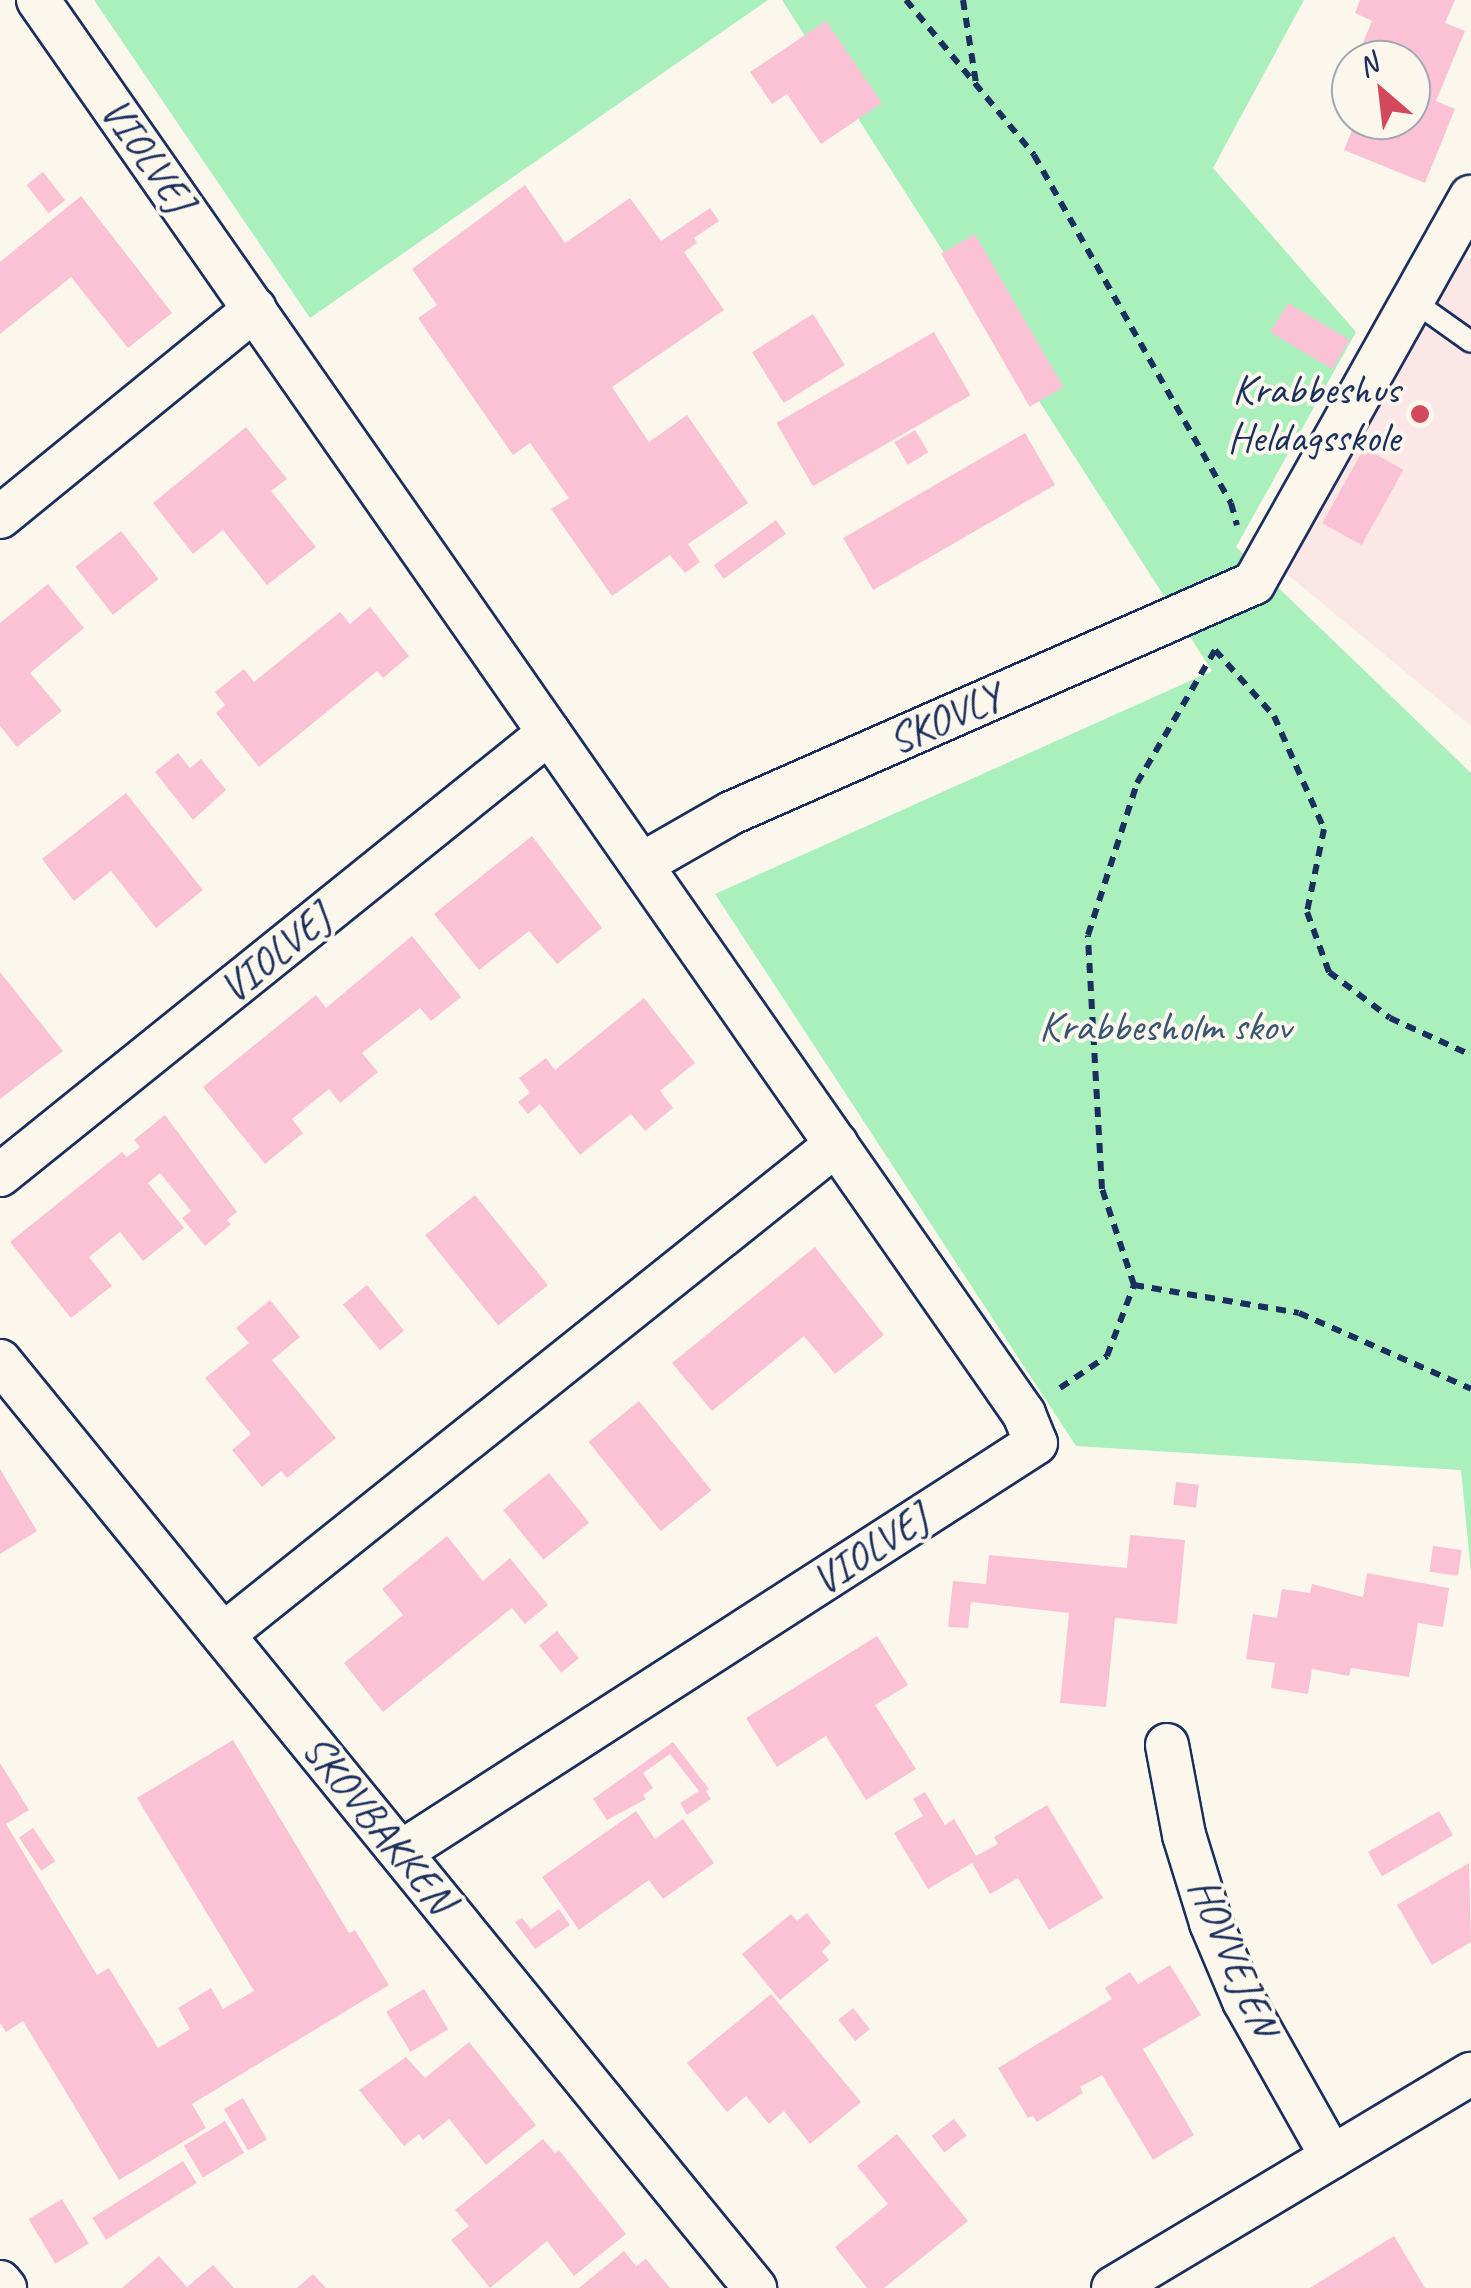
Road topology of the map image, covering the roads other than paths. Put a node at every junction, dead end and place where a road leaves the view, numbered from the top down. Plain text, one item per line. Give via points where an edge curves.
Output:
1 (38, 0) edge
2 (1471, 198) edge
3 (1412, 300) junction
4 (255, 309) junction
5 (1471, 342) edge
6 (0, 516) edge
7 (549, 733) junction
8 (642, 864) junction
9 (838, 1144) junction
10 (0, 1176) edge
11 (0, 1361) edge
12 (225, 1633) junction
13 (1167, 1745) dead end
14 (401, 1852) junction
15 (1471, 2074) edge
16 (1332, 2157) junction
17 (0, 2282) edge
18 (5, 2288) edge
19 (755, 2288) edge
20 (1113, 2288) edge

1 - 4 street, VIOLVEJ
2 - 3 street
3 - 5 lane
3 - 8 street, SKOVLY via 1254,583 732,813
4 - 6 street
4 - 7 street, VIOLVEJ
7 - 8 street, VIOLVEJ
7 - 10 street, VIOLVEJ
8 - 9 street, VIOLVEJ
9 - 12 street
9 - 14 street, VIOLVEJ via 1024,1414 1036,1443
11 - 12 street, SKOVBAKKEN
12 - 14 street, SKOVBAKKEN
13 - 16 street, HOVVEJEN via 1184,1835 1212,1922 1244,2001
14 - 19 street, SKOVBAKKEN
15 - 16 street
16 - 20 street
17 - 18 street

